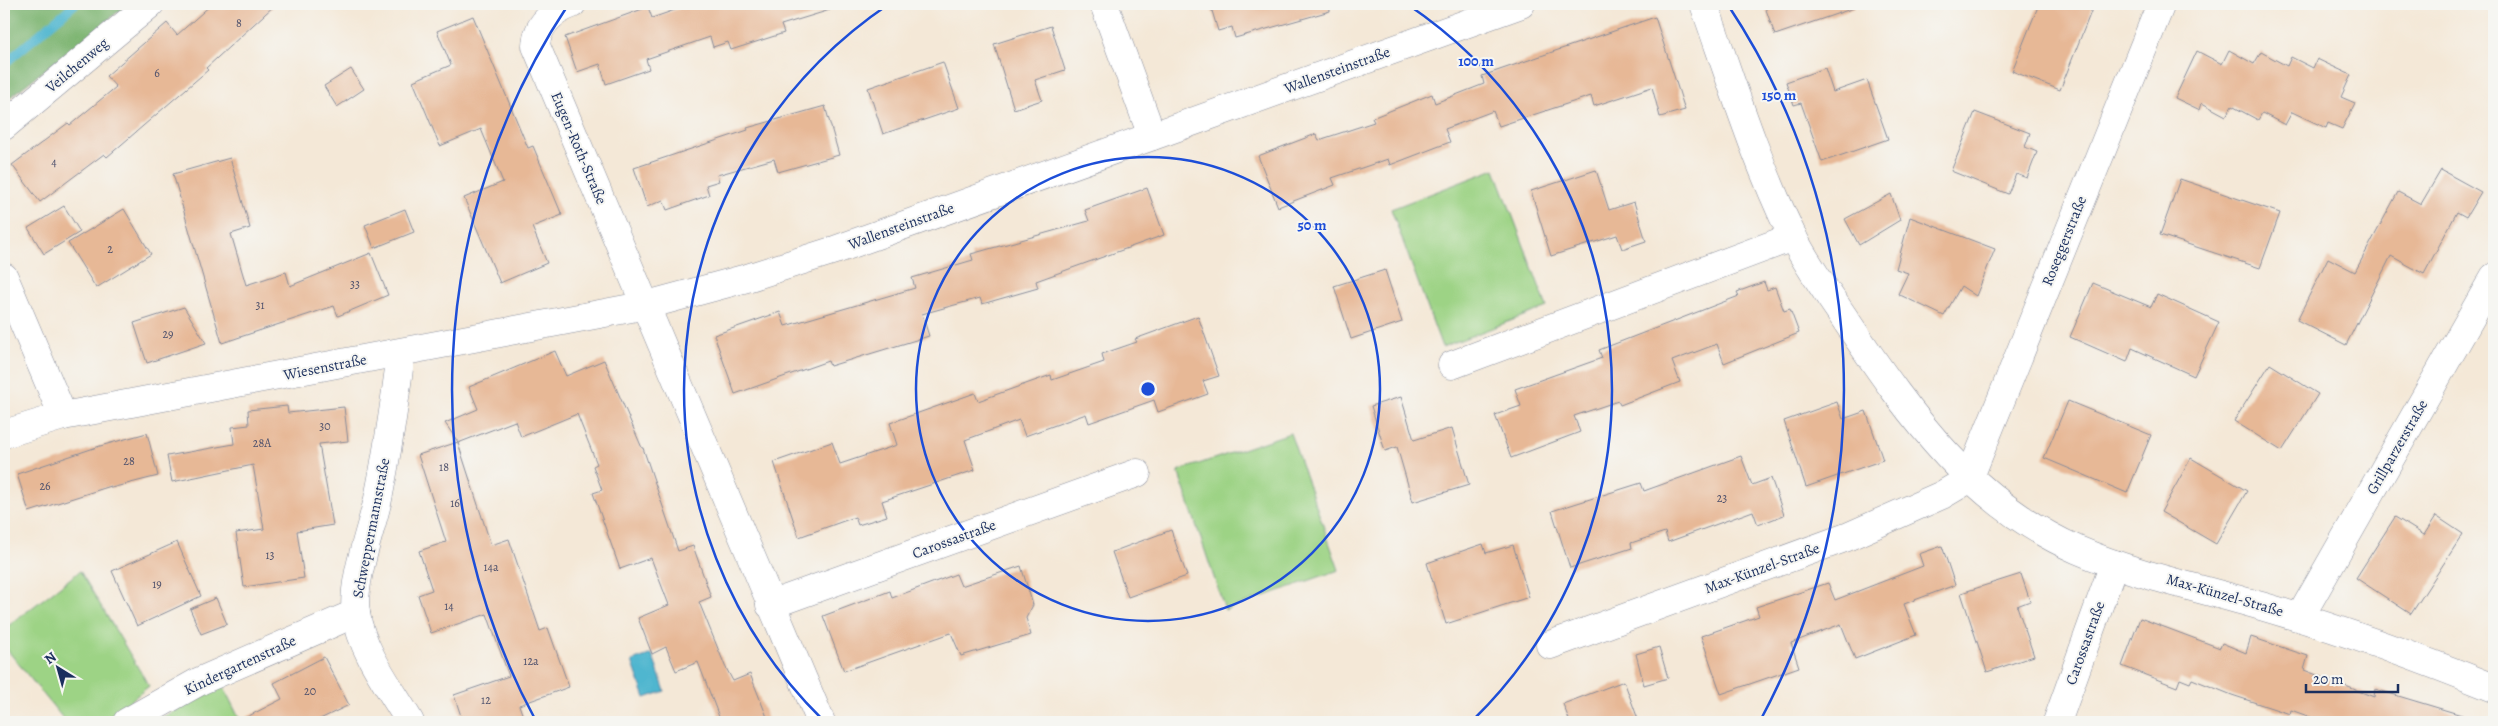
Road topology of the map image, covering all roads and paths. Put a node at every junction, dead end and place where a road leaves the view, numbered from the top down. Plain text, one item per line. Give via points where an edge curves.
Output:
1 (150, 4) edge
2 (572, 4) edge
3 (1104, 4) edge
4 (1521, 4) edge
5 (1704, 4) edge
6 (2161, 4) edge
7 (4, 126) edge
8 (1152, 136) junction
9 (1793, 238) junction
10 (4, 277) edge
11 (2494, 277) edge
12 (647, 305) junction
13 (401, 352) junction
14 (1452, 365) dead end
15 (63, 416) junction
16 (4, 434) edge
17 (1137, 473) dead end
18 (1969, 479) junction
19 (2114, 564) junction
20 (770, 605) junction
21 (356, 613) junction
22 (2300, 617) junction
23 (1550, 645) dead end
24 (2494, 688) edge
25 (127, 722) edge
26 (410, 722) edge
27 (821, 722) edge
28 (2057, 722) edge

1 - 7 street, Veilchenweg
2 - 12 street, Eugen-Roth-Straße via 548,17 537,35 536,46
3 - 8 street
4 - 8 street, Wallensteinstraße
5 - 9 street, Max-Künzel-Straße
6 - 18 street, Roseggerstraße
8 - 12 street, Wallensteinstraße via 834,250
9 - 14 street
9 - 18 street, Max-Künzel-Straße via 1888,384
10 - 15 street
11 - 22 street, Grillparzerstraße
12 - 13 street, Wiesenstraße
12 - 20 street
13 - 15 street, Wiesenstraße
13 - 21 street, Schweppermannstraße via 383,470 357,584
15 - 16 street, Wiesenstraße
17 - 20 street, Carossastraße
18 - 19 street, Max-Künzel-Straße via 2038,530
18 - 23 street, Max-Künzel-Straße via 1942,495 1847,537
19 - 22 street, Max-Künzel-Straße
19 - 28 street, Carossastraße
20 - 27 street
21 - 25 street, Kindergartenstraße via 200,681
21 - 26 street, Schweppermannstraße via 370,652
22 - 24 street, Max-Künzel-Straße via 2388,646

